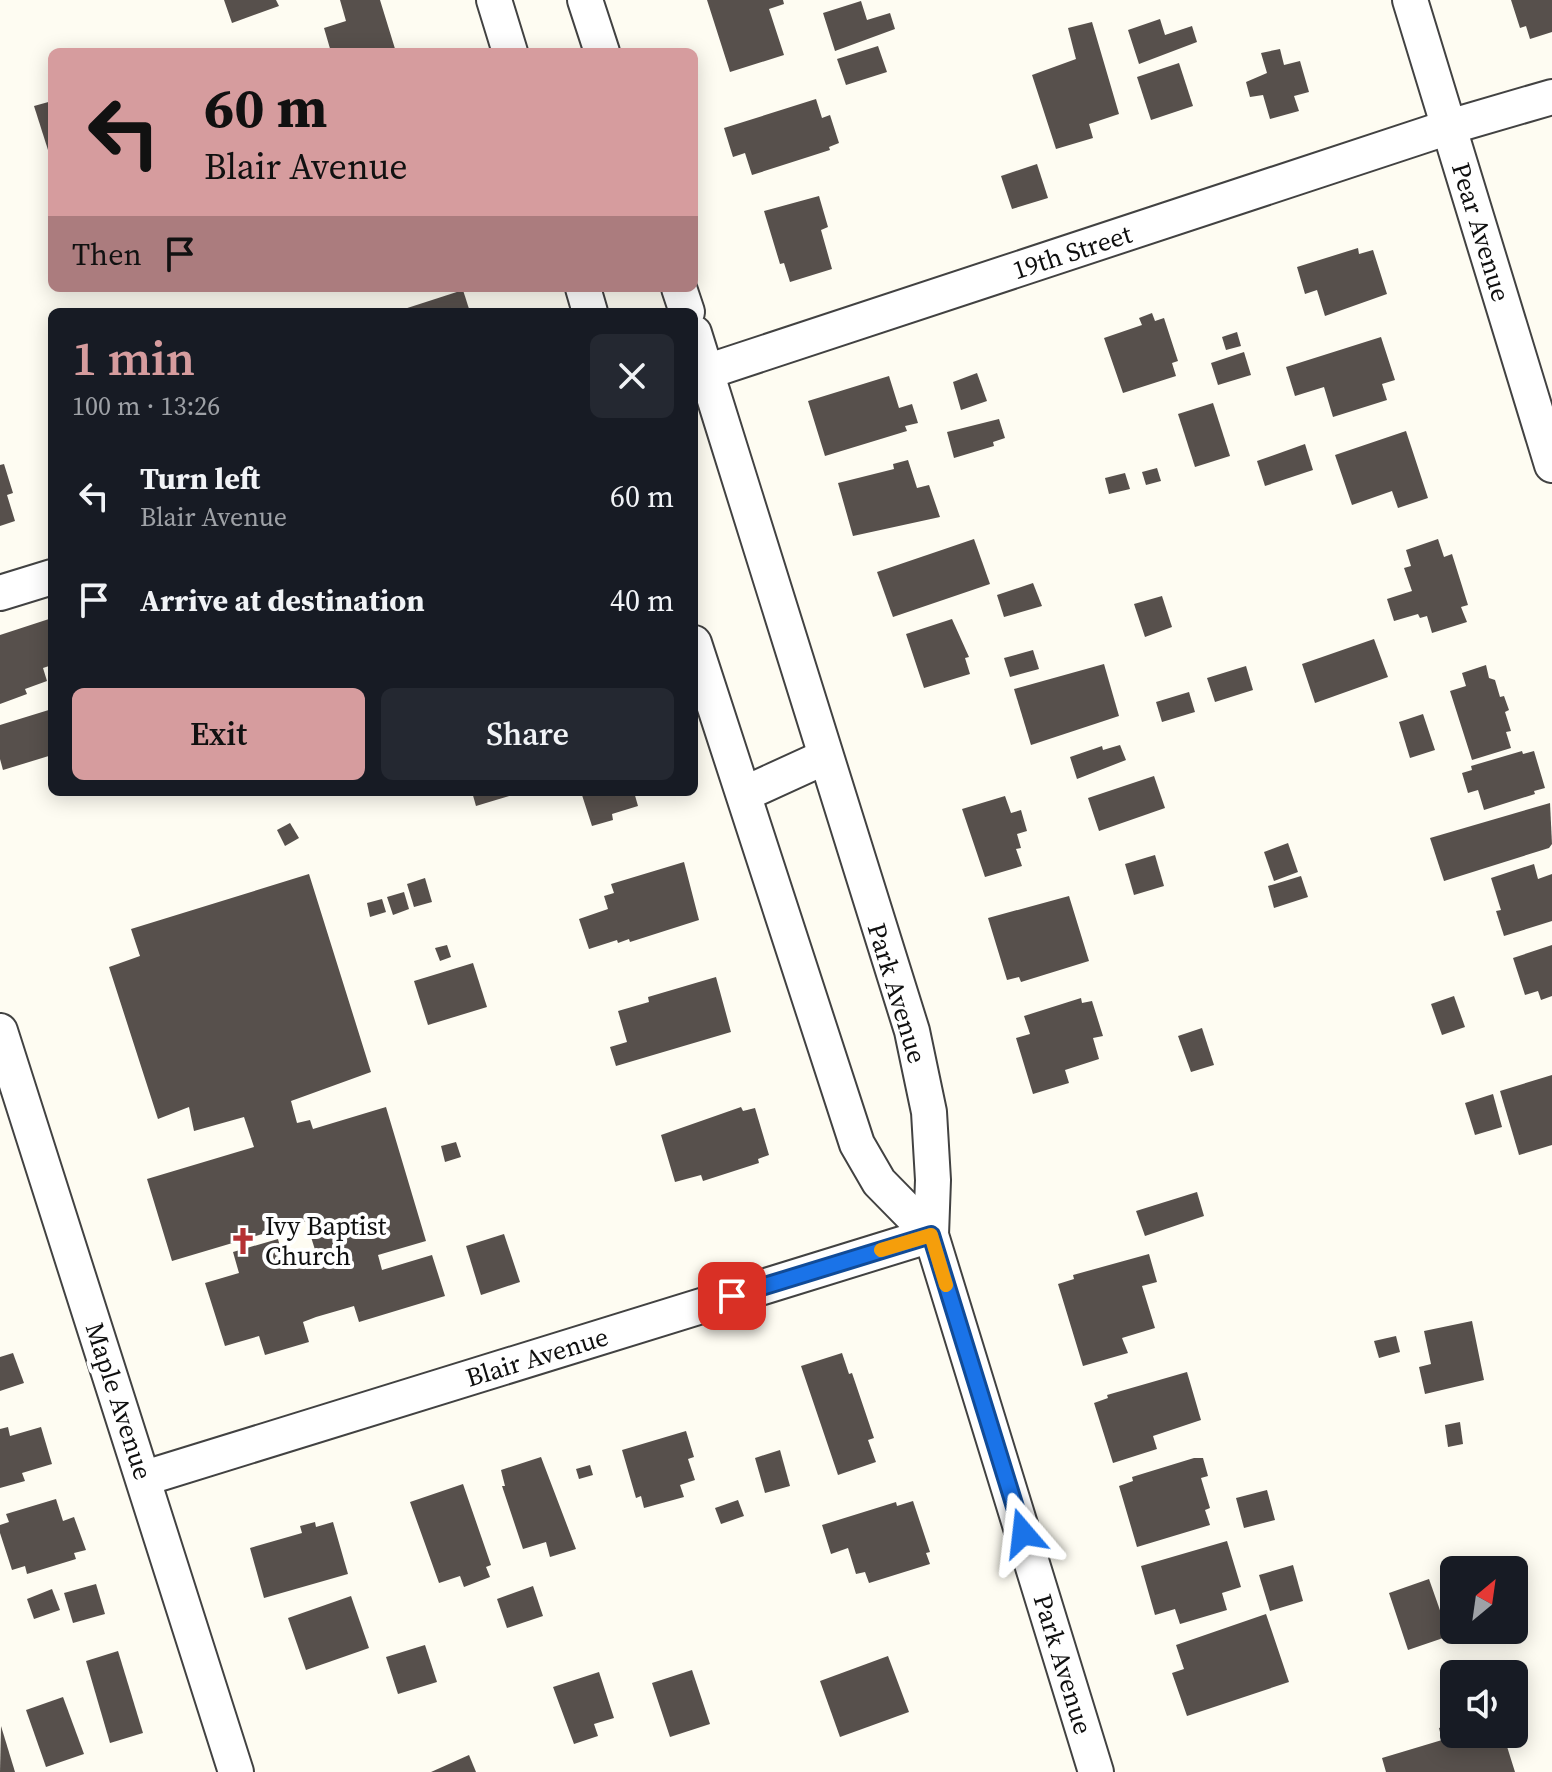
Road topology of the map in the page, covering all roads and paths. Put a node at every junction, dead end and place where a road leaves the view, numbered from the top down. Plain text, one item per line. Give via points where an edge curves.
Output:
1 (494, 0) edge
2 (585, 0) edge
3 (1410, 0) edge
4 (509, 48) edge
5 (601, 48) edge
6 (1552, 97) edge
7 (1449, 127) junction
8 (700, 374) edge
9 (1552, 465) edge
10 (48, 578) edge
11 (0, 593) edge
12 (698, 655) edge
13 (825, 757) junction
14 (744, 794) junction
15 (0, 1031) edge
16 (931, 1235) junction
17 (145, 1478) junction
18 (236, 1772) edge
19 (1096, 1772) edge

1 - 4 street
2 - 5 street
3 - 7 street, Pear Avenue
6 - 7 street, 19th Street
7 - 8 street, 19th Street
7 - 9 street, Pear Avenue
8 - 13 street, Park Avenue
10 - 11 street
12 - 14 street, Park Avenue
13 - 14 street
13 - 16 street, Park Avenue via 912,1031 929,1112
14 - 16 street, Park Avenue via 857,1144 879,1182
15 - 17 street, Maple Avenue
16 - 17 street, Blair Avenue
16 - 19 street, Park Avenue
17 - 18 street, Maple Avenue

